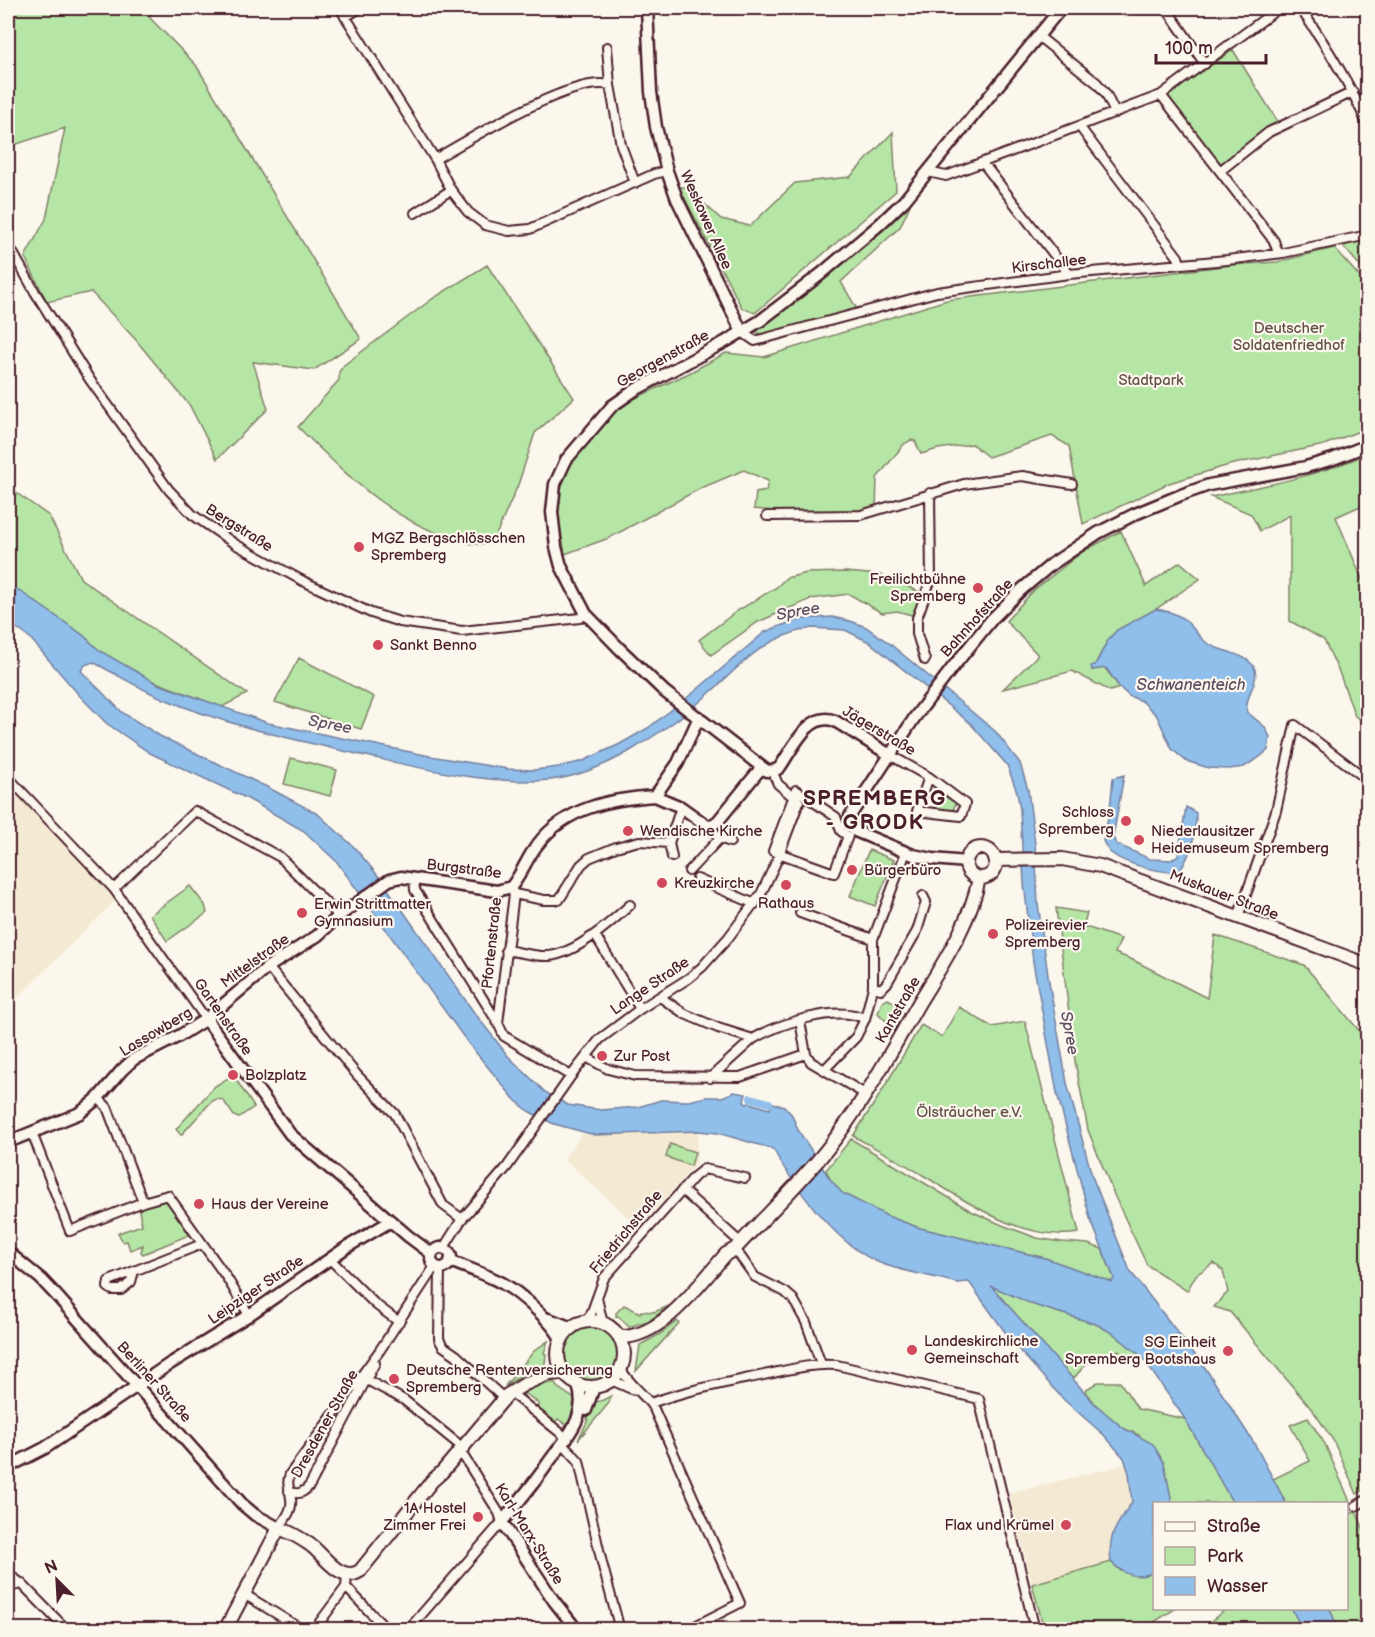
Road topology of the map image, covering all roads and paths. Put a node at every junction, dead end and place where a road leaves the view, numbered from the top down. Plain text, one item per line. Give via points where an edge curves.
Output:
1 (340, 8) edge
2 (360, 8) edge
3 (647, 8) edge
4 (1061, 8) edge
5 (1166, 8) edge
6 (1279, 8) edge
7 (1299, 8) edge
8 (345, 16) junction
9 (1038, 36) junction
10 (607, 47) dead end
11 (1204, 64) junction
12 (610, 85) junction
13 (1353, 92) junction
14 (1161, 95) junction
15 (1368, 100) edge
16 (1359, 105) junction
17 (1115, 113) junction
18 (1080, 126) junction
19 (1368, 126) edge
20 (435, 159) junction
21 (983, 163) junction
22 (667, 171) junction
23 (1220, 171) junction
24 (928, 172) junction
25 (635, 183) junction
26 (451, 190) junction
27 (415, 213) dead end
28 (1368, 235) edge
29 (8, 244) edge
30 (1278, 254) junction
31 (1180, 263) junction
32 (1069, 274) junction
33 (742, 332) junction
34 (1368, 445) edge
35 (1072, 484) dead end
36 (930, 493) junction
37 (767, 516) dead end
38 (586, 614) junction
39 (925, 660) dead end
40 (696, 715) junction
41 (890, 755) junction
42 (766, 770) junction
43 (8, 777) edge
44 (928, 777) junction
45 (1368, 780) edge
46 (655, 796) junction
47 (793, 797) junction
48 (681, 807) junction
49 (709, 827) junction
50 (720, 838) junction
51 (730, 842) dead end
52 (669, 843) junction
53 (906, 852) junction
54 (672, 857) dead end
55 (779, 857) junction
56 (996, 860) junction
57 (966, 862) junction
58 (689, 871) dead end
59 (414, 878) junction
60 (979, 878) junction
61 (697, 879) dead end
62 (114, 889) junction
63 (512, 891) junction
64 (923, 896) dead end
65 (755, 904) junction
66 (630, 905) dead end
67 (800, 913) dead end
68 (339, 916) junction
69 (1238, 917) junction
70 (596, 934) junction
71 (873, 939) junction
72 (507, 950) junction
73 (1368, 965) edge
74 (268, 967) junction
75 (873, 987) junction
76 (660, 997) junction
77 (640, 1009) junction
78 (206, 1019) junction
79 (865, 1019) junction
80 (800, 1021) junction
81 (498, 1023) junction
82 (753, 1039) junction
83 (806, 1054) junction
84 (586, 1057) junction
85 (824, 1070) junction
86 (571, 1076) junction
87 (710, 1078) junction
88 (865, 1094) junction
89 (98, 1098) junction
90 (32, 1133) junction
91 (8, 1142) edge
92 (745, 1178) dead end
93 (682, 1190) junction
94 (143, 1202) junction
95 (462, 1219) junction
96 (391, 1221) junction
97 (202, 1244) junction
98 (737, 1247) junction
99 (443, 1249) junction
100 (8, 1252) edge
101 (432, 1254) junction
102 (330, 1259) junction
103 (450, 1261) junction
104 (438, 1267) junction
105 (134, 1271) dead end
106 (597, 1297) junction
107 (249, 1314) junction
108 (543, 1316) junction
109 (399, 1322) junction
110 (585, 1322) junction
111 (603, 1324) junction
112 (572, 1328) junction
113 (619, 1337) junction
114 (561, 1341) junction
115 (624, 1352) junction
116 (376, 1357) junction
117 (559, 1359) junction
118 (821, 1364) junction
119 (621, 1369) junction
120 (564, 1373) junction
121 (367, 1380) junction
122 (611, 1380) junction
123 (578, 1384) junction
124 (137, 1385) junction
125 (594, 1387) junction
126 (638, 1392) junction
127 (505, 1394) junction
128 (651, 1403) junction
129 (568, 1444) junction
130 (458, 1448) junction
131 (8, 1467) edge
132 (289, 1491) junction
133 (1368, 1499) edge
134 (1356, 1506) dead end
135 (502, 1522) junction
136 (279, 1527) junction
137 (8, 1574) edge
138 (347, 1581) junction
139 (22, 1584) junction
140 (8, 1587) edge
141 (244, 1594) junction
142 (67, 1629) edge
143 (225, 1629) edge
144 (303, 1629) edge
145 (314, 1629) edge
146 (387, 1629) edge
147 (408, 1629) edge
148 (577, 1629) edge
149 (620, 1629) edge
150 (687, 1629) edge
151 (1035, 1629) edge

1 - 8 street
2 - 8 street
3 - 22 street, Weskower Allee via 651,92
4 - 9 street, Georgenstraße
5 - 11 street
6 - 11 street
7 - 13 street
8 - 20 street
9 - 17 street via 1097,83
9 - 24 street, Georgenstraße
10 - 12 street
11 - 14 street
12 - 20 street via 601,82 554,95
12 - 25 street via 621,145
13 - 16 street
13 - 23 street via 1269,132
14 - 17 street
14 - 23 street
15 - 16 street
16 - 19 street
17 - 18 street
18 - 21 street
18 - 31 street
20 - 26 street
21 - 24 street via 946,176
21 - 32 street
22 - 25 street
22 - 33 street, Weskower Allee
23 - 30 street via 1274,241
24 - 33 street, Georgenstraße via 880,224 821,274
25 - 26 street via 530,229 509,231 485,225 468,212
26 - 27 street
28 - 30 street, Kirschallee
29 - 38 street, Bergstraße via 90,380 169,490 193,515 235,544 303,581 371,613 400,622 462,631 580,618
30 - 31 street, Kirschallee
31 - 32 street, Kirschallee
32 - 33 street, Kirschallee via 920,295 767,339 755,341
33 - 38 street, Georgenstraße via 612,406 566,460 555,484 552,512 556,547 561,566
34 - 41 street, Bahnhofstraße via 1306,467 1209,485 1098,533 1052,564 992,619
35 - 36 street via 1022,476
36 - 37 street via 861,515
36 - 39 street via 931,579 917,618
38 - 40 street, Georgenstraße via 665,692
40 - 42 street, Georgenstraße
40 - 46 street via 678,763
41 - 42 street, Jägerstraße via 826,718 809,726 780,767
41 - 44 street, Jägerstraße
41 - 53 street, Bahnhofstraße via 852,812 853,827
42 - 47 street
42 - 49 street
43 - 62 street, Gartenstraße
44 - 44 street, Jägerstraße via 917,811 961,816 965,804
45 - 69 street via 1296,725 1276,810
46 - 48 street
46 - 63 street, Pfortenstraße via 603,803 565,818 537,844
47 - 55 street, Lange Straße via 798,802
47 - 55 street via 796,790 836,817 841,831 848,836 834,873
48 - 49 street
48 - 52 street
49 - 50 street
50 - 51 street
50 - 58 street
52 - 54 street
52 - 63 street, Burgstraße via 639,841 589,858 559,900
53 - 57 street via 933,860
53 - 71 street
55 - 65 street, Lange Straße
56 - 57 main road via 987,849 978,848 969,853
56 - 60 main road via 992,873
56 - 69 main road, Muskauer Straße via 1062,860 1100,866
57 - 60 main road via 968,871
59 - 63 street, Burgstraße
59 - 68 street, Mittelstraße via 389,880
59 - 81 street via 415,890
60 - 88 main road, Kantstraße via 967,917
61 - 65 street
62 - 68 street via 195,811 280,857
62 - 78 street, Gartenstraße
63 - 72 street, Pfortenstraße
64 - 75 street via 927,902 917,931 886,984 881,989
65 - 76 street, Lange Straße via 702,968
66 - 70 street
67 - 71 street
68 - 74 street, Mittelstraße via 317,936
69 - 73 main road, Muskauer Straße
70 - 72 street via 547,956
70 - 77 street
71 - 75 street
72 - 81 street, Pfortenstraße
74 - 78 street, Mittelstraße
74 - 95 street via 357,1075 395,1114 443,1205
75 - 79 street
76 - 77 street, Lange Straße
76 - 82 street via 685,1014
77 - 84 street, Lange Straße via 600,1039
78 - 89 street, Lassowberg via 134,1059
78 - 96 street, Gartenstraße via 290,1134
79 - 80 street via 835,1012
79 - 85 street via 856,1037
80 - 82 street
80 - 83 street
81 - 86 street via 504,1036
82 - 87 street
83 - 85 street
83 - 87 street via 740,1077
84 - 86 street, Lange Straße
84 - 87 street via 608,1069 635,1076
85 - 88 street
86 - 95 street, Lange Straße via 507,1167
88 - 98 main road, Kantstraße via 827,1149
89 - 90 street, Lassowberg via 80,1113
89 - 94 street via 107,1107
90 - 91 street, Lassowberg
90 - 94 street via 70,1231
92 - 93 street, Friedrichstraße via 704,1169
93 - 98 street
93 - 106 street, Friedrichstraße via 604,1278
94 - 97 street via 168,1195
95 - 99 street
96 - 101 street, Gartenstraße
96 - 102 street, Leipziger Straße
97 - 105 street
97 - 107 street
98 - 113 main road via 659,1323 633,1336
98 - 115 main road via 684,1312
98 - 118 street via 755,1277 793,1299 807,1322
99 - 101 street
99 - 103 street via 450,1255
100 - 124 street, Berliner Straße via 41,1279
101 - 104 street
102 - 107 street, Leipziger Straße
102 - 109 street
103 - 104 street, Dresdener Straße
103 - 108 street via 504,1284
104 - 109 street, Dresdener Straße
104 - 127 street via 439,1339
106 - 110 street, Friedrichstraße
106 - 111 street, Friedrichstraße
107 - 124 street, Leipziger Straße
108 - 112 street
108 - 114 street
109 - 116 street, Dresdener Straße
110 - 111 main road
110 - 112 main road
111 - 113 main road
112 - 114 main road
113 - 115 main road
114 - 117 main road
115 - 119 main road
116 - 121 street, Dresdener Straße
116 - 132 street, Dresdener Straße via 290,1474 286,1482
117 - 120 main road
117 - 127 main road via 526,1376
118 - 128 street
118 - 151 street via 979,1399
119 - 122 main road
119 - 126 street
120 - 123 main road
120 - 127 main road via 548,1374
121 - 130 street, Karl-Marx-Straße via 404,1400
121 - 132 street, Dresdener Straße via 310,1485 298,1494
122 - 125 main road
122 - 126 street
123 - 125 main road
123 - 129 street via 579,1413
124 - 131 street, Leipziger Straße via 45,1448
124 - 136 street, Berliner Straße via 242,1504
125 - 129 street via 582,1428
126 - 128 street
127 - 129 street
127 - 130 main road
128 - 150 street via 740,1604
129 - 135 street
129 - 149 street via 579,1461
130 - 135 street, Karl-Marx-Straße
130 - 138 main road via 437,1468 432,1480
132 - 136 street, Dresdener Straße via 291,1507
133 - 134 street
135 - 147 street
135 - 148 street, Karl-Marx-Straße via 554,1602
136 - 138 main road via 311,1545
136 - 141 main road, Dresdener Straße
137 - 139 street
138 - 145 street
138 - 146 street
139 - 140 street
139 - 142 street
141 - 143 main road, Dresdener Straße
141 - 144 street

